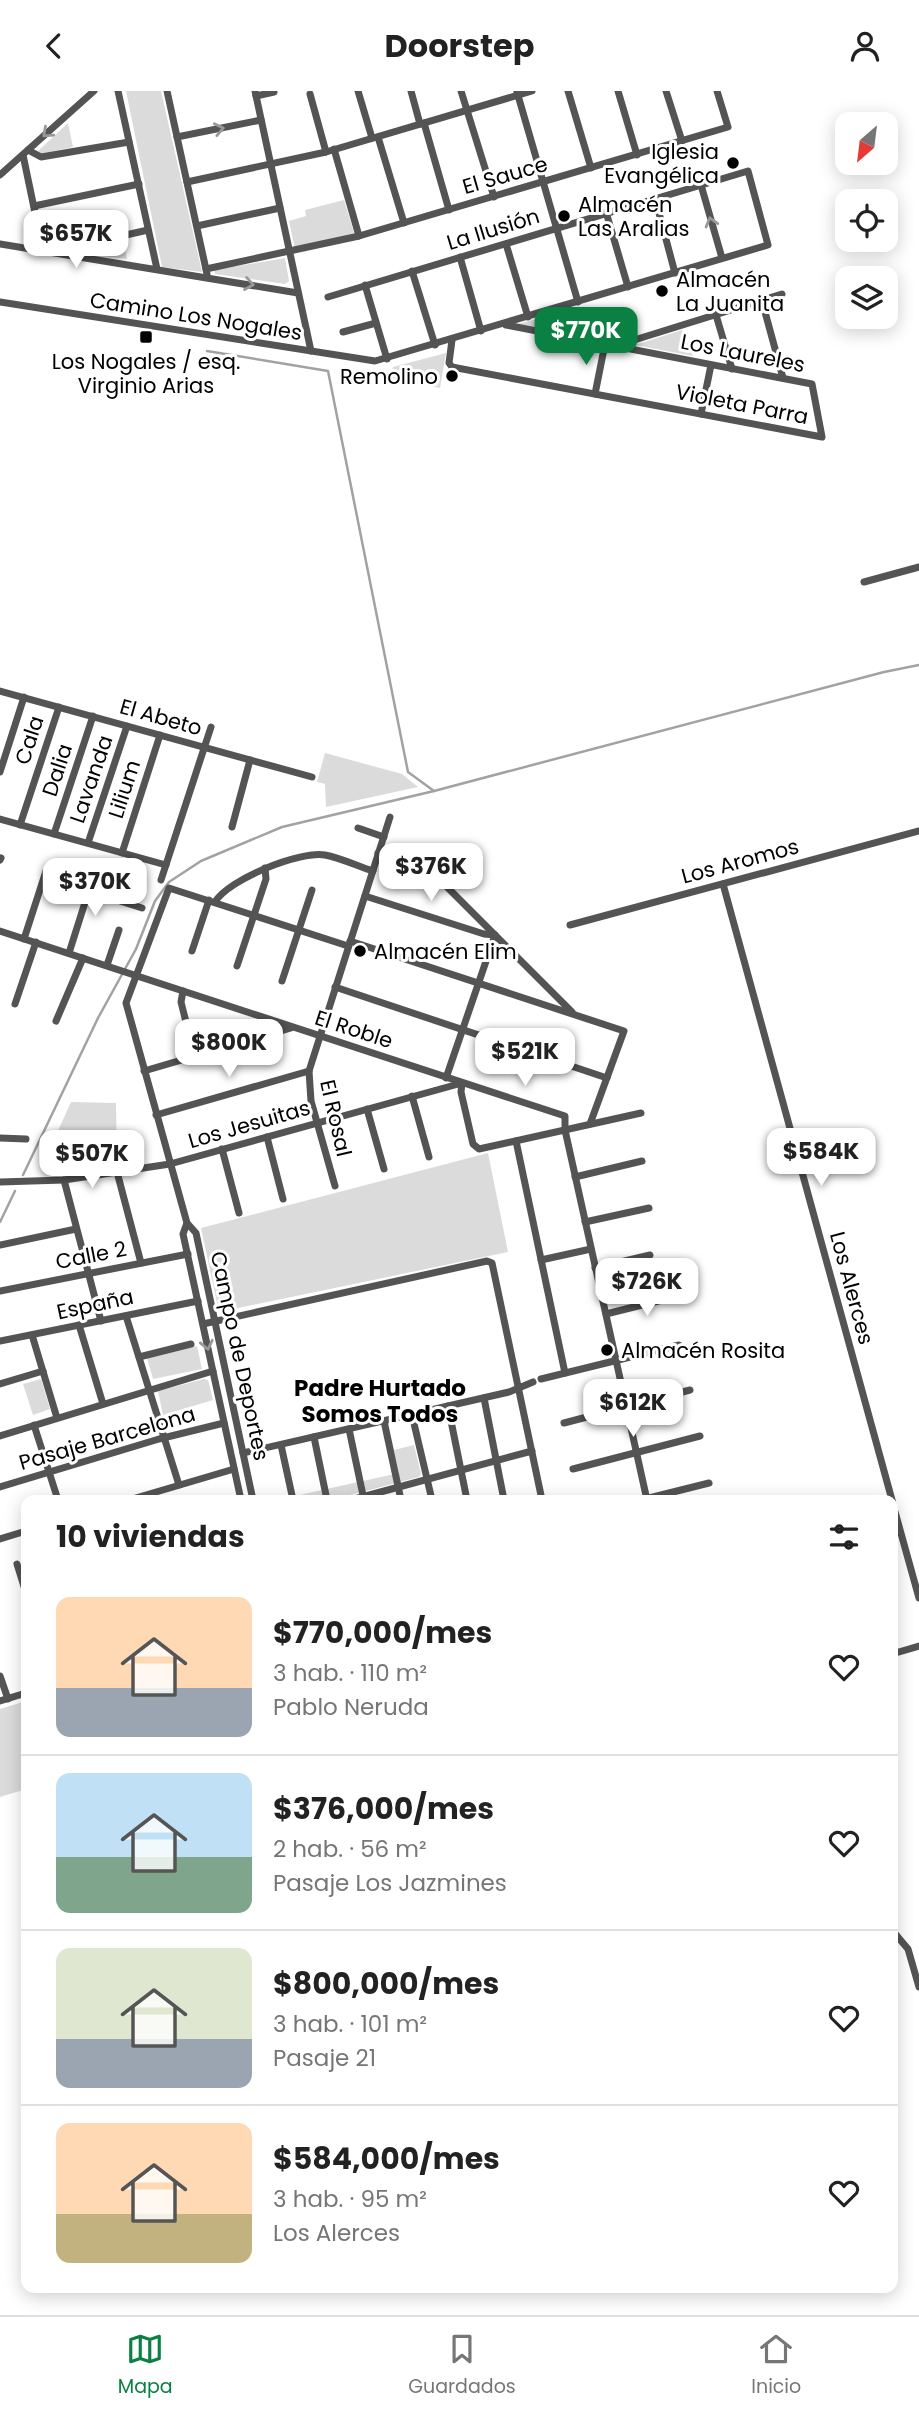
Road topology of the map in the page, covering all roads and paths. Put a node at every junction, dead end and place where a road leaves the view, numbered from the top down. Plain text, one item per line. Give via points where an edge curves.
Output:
1 (94, 91) edge
2 (118, 91) edge
3 (359, 91) edge
4 (411, 91) edge
5 (461, 91) edge
6 (532, 91) edge
7 (568, 91) edge
8 (618, 91) edge
9 (666, 91) edge
10 (717, 91) edge
11 (169, 92) edge
12 (274, 92) edge
13 (255, 93) edge
14 (517, 93) edge
15 (310, 94) dead end
16 (468, 110) junction
17 (261, 120) junction
18 (422, 124) junction
19 (177, 137) junction
20 (375, 138) junction
21 (682, 141) junction
22 (129, 142) junction
23 (330, 151) junction
24 (25, 153) junction
25 (636, 155) junction
26 (270, 164) junction
27 (592, 168) junction
28 (0, 175) edge
29 (187, 182) junction
30 (543, 182) junction
31 (139, 184) junction
32 (701, 185) junction
33 (494, 197) junction
34 (655, 198) junction
35 (34, 206) junction
36 (280, 208) junction
37 (449, 210) junction
38 (606, 212) junction
39 (404, 223) junction
40 (197, 226) junction
41 (556, 229) junction
42 (148, 230) junction
43 (359, 236) junction
44 (0, 244) edge
45 (506, 244) junction
46 (768, 244) joint
47 (47, 251) junction
48 (290, 253) junction
49 (460, 257) junction
50 (722, 258) junction
51 (157, 269) junction
52 (412, 271) junction
53 (675, 273) junction
54 (207, 274) junction
55 (365, 285) junction
56 (628, 287) junction
57 (298, 293) junction
58 (782, 294) dead end
59 (328, 297) dead end
60 (761, 301) junction
61 (0, 302) edge
62 (578, 302) junction
63 (716, 315) junction
64 (528, 317) junction
65 (376, 323) junction
66 (502, 325) junction
67 (481, 331) junction
68 (343, 332) dead end
69 (452, 339) junction
70 (605, 344) junction
71 (435, 345) junction
72 (615, 346) junction
73 (311, 351) junction
74 (387, 359) junction
75 (710, 365) junction
76 (732, 369) junction
77 (783, 378) junction
78 (596, 394) junction
79 (701, 414) junction
80 (822, 437) joint
81 (919, 567) edge
82 (864, 582) dead end
83 (0, 691) edge
84 (24, 697) junction
85 (59, 707) junction
86 (93, 716) junction
87 (127, 726) junction
88 (211, 727) dead end
89 (160, 735) junction
90 (204, 747) junction
91 (250, 760) junction
92 (0, 772) edge
93 (312, 777) dead end
94 (390, 817) dead end
95 (0, 819) edge
96 (20, 825) junction
97 (232, 827) dead end
98 (358, 828) dead end
99 (919, 831) edge
100 (54, 834) junction
101 (384, 837) junction
102 (88, 843) junction
103 (122, 853) junction
104 (379, 853) junction
105 (166, 865) junction
106 (265, 868) junction
107 (46, 871) dead end
108 (373, 871) junction
109 (94, 874) dead end
110 (161, 880) dead end
111 (723, 884) junction
112 (312, 890) dead end
113 (89, 891) junction
114 (365, 896) junction
115 (212, 901) junction
116 (142, 908) dead end
117 (254, 915) junction
118 (570, 925) dead end
119 (119, 930) dead end
120 (299, 930) junction
121 (0, 931) edge
122 (495, 935) junction
123 (24, 939) junction
124 (36, 942) junction
125 (349, 943) junction
126 (192, 951) dead end
127 (69, 953) junction
128 (83, 958) junction
129 (107, 965) junction
130 (237, 966) dead end
131 (132, 974) junction
132 (282, 981) dead end
133 (477, 983) junction
134 (335, 987) junction
135 (183, 991) junction
136 (15, 1004) dead end
137 (575, 1016) junction
138 (56, 1021) dead end
139 (187, 1026) dead end
140 (292, 1027) junction
141 (462, 1029) junction
142 (319, 1036) junction
143 (144, 1071) junction
144 (309, 1071) junction
145 (446, 1078) junction
146 (607, 1078) junction
147 (462, 1083) junction
148 (412, 1096) junction
149 (367, 1109) junction
150 (641, 1113) dead end
151 (156, 1115) junction
152 (317, 1123) junction
153 (590, 1124) junction
154 (565, 1130) junction
155 (267, 1137) junction
156 (0, 1138) edge
157 (26, 1139) dead end
158 (516, 1142) junction
159 (222, 1149) junction
160 (429, 1157) dead end
161 (642, 1161) dead end
162 (170, 1164) junction
163 (384, 1169) dead end
164 (117, 1172) junction
165 (575, 1177) junction
166 (64, 1180) junction
167 (0, 1182) edge
168 (335, 1186) dead end
169 (284, 1199) dead end
170 (649, 1207) dead end
171 (239, 1213) dead end
172 (585, 1222) junction
173 (187, 1223) junction
174 (76, 1229) junction
175 (0, 1245) edge
176 (591, 1249) junction
177 (188, 1254) junction
178 (650, 1255) dead end
179 (541, 1260) junction
180 (141, 1263) junction
181 (595, 1268) junction
182 (88, 1273) junction
183 (0, 1291) edge
184 (666, 1299) dead end
185 (198, 1301) junction
186 (606, 1314) junction
187 (126, 1315) junction
188 (101, 1321) junction
189 (215, 1321) junction
190 (203, 1324) junction
191 (79, 1325) junction
192 (32, 1335) junction
193 (0, 1341) edge
194 (191, 1344) dead end
195 (679, 1345) dead end
196 (139, 1357) junction
197 (616, 1361) junction
198 (43, 1371) junction
199 (213, 1371) junction
200 (565, 1373) junction
201 (0, 1384) edge
202 (149, 1389) junction
203 (519, 1389) junction
204 (690, 1390) dead end
205 (484, 1398) junction
206 (103, 1404) junction
207 (448, 1406) junction
208 (626, 1407) junction
209 (412, 1415) junction
210 (58, 1418) junction
211 (384, 1421) junction
212 (224, 1423) junction
213 (564, 1423) dead end
214 (34, 1425) junction
215 (349, 1429) junction
216 (0, 1436) edge
217 (700, 1436) dead end
218 (314, 1437) junction
219 (164, 1439) junction
220 (282, 1445) junction
221 (532, 1451) junction
222 (243, 1453) junction
223 (636, 1453) junction
224 (496, 1460) junction
225 (234, 1469) junction
226 (573, 1469) dead end
227 (461, 1470) junction
228 (49, 1472) junction
229 (427, 1479) junction
230 (709, 1483) dead end
231 (178, 1485) junction
232 (0, 1487) edge
233 (398, 1487) junction
234 (56, 1495) edge
235 (145, 1495) edge
236 (240, 1495) edge
237 (252, 1495) edge
238 (292, 1495) edge
239 (326, 1495) edge
240 (363, 1495) edge
241 (373, 1495) edge
242 (400, 1495) edge
243 (431, 1495) edge
244 (466, 1495) edge
245 (503, 1495) edge
246 (541, 1495) edge
247 (645, 1495) edge
248 (662, 1495) edge
249 (891, 1495) edge
250 (898, 1522) edge
251 (21, 1533) edge
252 (0, 1539) edge
253 (17, 1564) dead end
254 (21, 1577) edge
255 (919, 1598) edge
256 (919, 1646) edge
257 (898, 1652) edge
258 (0, 1676) edge
259 (21, 1695) edge
260 (4, 1700) edge
261 (898, 1937) edge
262 (919, 1987) edge

1 -> 24 street
2 - 22 street
3 - 20 street
4 - 18 street
5 - 16 street
6 - 14 street
7 - 27 street
8 - 25 street
9 - 21 street
10 - 21 street, El Sauce via 728,127
11 - 19 street
12 - 13 street
13 - 17 street
14 - 16 street
14 - 30 street
15 - 23 street
16 - 18 street
16 - 33 street
19 -> 17 street
17 - 26 street
18 - 20 street
18 - 37 street
19 - 29 street
20 - 23 street
20 - 39 street
21 - 25 street, El Sauce
22 - 24 street via 41,157
22 - 31 street
23 - 26 street
23 - 43 street
24 - 28 street
24 - 35 street
25 - 27 street, El Sauce
26 - 29 street
26 - 36 street
27 - 30 street, El Sauce
29 - 40 street
30 - 33 street, El Sauce
30 - 41 street
31 - 35 street
31 - 42 street
32 - 34 street, La Ilusión
32 - 46 street, La Ilusión via 748,171
50 -> 32 street
33 - 37 street, El Sauce
34 - 38 street, La Ilusión
34 - 53 street
35 - 47 street
36 - 40 street
36 - 48 street
37 - 39 street, El Sauce
38 - 41 street, La Ilusión
38 - 56 street
39 - 43 street, El Sauce
40 - 54 street
41 - 45 street, La Ilusión
41 - 62 street
42 - 47 street
42 - 51 street
43 - 48 street, El Sauce
44 - 47 street
45 - 49 street, La Ilusión
45 - 64 street
46 - 50 street, Camino Los Nogales
47 - 51 street
48 - 54 street, El Sauce
48 - 57 street
49 - 52 street, La Ilusión
49 - 67 street
50 - 53 street, Camino Los Nogales
51 - 54 street
52 - 55 street, La Ilusión
52 - 71 street
53 - 56 street, Camino Los Nogales
54 -> 57 street
55 - 59 street, La Ilusión
55 - 65 street
56 - 62 street, Camino Los Nogales
57 - 73 street
58 - 60 street
60 - 63 street
60 - 77 street
61 - 73 street, Camino Los Nogales
62 - 64 street, Camino Los Nogales
63 - 72 street
63 - 76 street
64 - 66 street, Camino Los Nogales
65 - 68 street
65 - 74 street
66 - 67 street, Camino Los Nogales
66 - 70 street, Los Laureles
67 - 69 street, Camino Los Nogales
69 - 71 street, Camino Los Nogales
69 - 78 street, Violeta Parra via 450,365
70 - 72 street, Los Laureles
70 - 78 street
71 - 74 street, Camino Los Nogales
72 - 75 street, Los Laureles
73 - 74 street, Camino Los Nogales via 367,361
75 - 76 street, Los Laureles
75 - 79 street
76 - 77 street, Los Laureles
77 - 80 street, Los Laureles via 812,384
78 - 79 street, Violeta Parra
79 - 80 street, Violeta Parra
81 - 82 street
83 - 84 street, El Abeto
84 - 85 street, El Abeto
84 - 92 street
85 - 86 street, El Abeto
85 - 96 street, Cala
86 - 87 street, El Abeto
86 - 100 street, Dalia
87 - 89 street, El Abeto
87 - 102 street, Lavanda
88 - 90 street
89 - 90 street, El Abeto
89 - 103 street, Lilium
90 - 91 street, El Abeto
90 - 105 street
91 - 93 street, El Abeto
91 - 97 street
94 - 101 street, El Rosal
95 - 96 street
96 - 100 street
98 - 101 street
99 - 111 street, Los Aromos
100 - 102 street
101 - 104 street, El Rosal
102 - 103 street
103 - 105 street
104 - 108 street, El Rosal
104 - 122 street via 430,871
105 - 110 street
106 - 108 street via 323,855
106 - 115 street
106 - 117 street
107 - 123 street
108 - 114 street, El Rosal
109 - 113 street
111 - 118 street, Los Aromos
111 - 249 street, Los Alerces
112 - 120 street
113 - 116 street
113 - 127 street
114 - 122 street
114 - 125 street, El Rosal
115 - 117 street
115 - 126 street
115 - 131 street, Campo de Deportes via 169,888
117 - 120 street
117 - 130 street
119 - 129 street
120 - 125 street
120 - 132 street
121 - 123 street, El Roble
122 - 133 street
122 - 137 street
123 - 124 street, El Roble
124 - 127 street, El Roble
124 - 136 street
125 - 133 street
125 - 134 street, El Rosal
127 - 128 street, El Roble
128 - 129 street, El Roble
128 - 138 street
129 - 131 street, El Roble
131 - 135 street, El Roble
131 - 143 street, Campo de Deportes via 126,1003
133 - 137 street
133 - 141 street
134 - 141 street
134 - 142 street, El Rosal
135 - 139 street
135 - 140 street, El Roble
137 - 146 street via 624,1031
140 - 142 street, El Roble
140 - 143 street
141 - 145 street
141 - 146 street
142 - 144 street, El Rosal
142 - 145 street, El Roble
143 - 151 street, Campo de Deportes
144 - 151 street
144 - 152 street, El Rosal
145 - 147 street, El Roble
146 - 153 street
147 - 148 street, Los Jesuitas
147 - 154 street, El Roble via 565,1116
147 - 158 street via 473,1144 479,1149
148 - 149 street, Los Jesuitas
148 - 160 street
149 - 152 street, Los Jesuitas
149 - 163 street
150 - 153 street
151 - 162 street, Campo de Deportes
152 - 155 street, Los Jesuitas
152 - 168 street, El Rosal
153 - 154 street
154 - 158 street
154 - 165 street
155 - 159 street, Los Jesuitas
155 - 169 street
156 - 157 street
158 - 179 street
159 - 162 street, Los Jesuitas
159 - 171 street
161 - 165 street
162 - 164 street, Los Jesuitas
162 - 173 street, Campo de Deportes
164 - 166 street, Los Jesuitas
164 - 180 street
165 - 172 street
166 - 167 street, Los Jesuitas
166 - 174 street
170 - 172 street
172 - 176 street
173 - 177 street, Campo de Deportes via 183,1234
173 - 189 street, Campo de Deportes via 195,1233
174 - 175 street
174 - 182 street
176 - 179 street
176 - 181 street
177 - 180 street, Calle 2
177 - 185 street, Campo de Deportes
178 - 181 street
179 - 200 street
180 - 182 street, Calle 2
181 - 186 street
182 - 183 street, Calle 2
182 - 188 street
184 - 186 street
185 - 187 street, España
185 - 190 street, Campo de Deportes
186 - 197 street
187 - 188 street, España
187 - 196 street
188 - 191 street, España
189 - 190 street
189 - 203 street via 487,1261 492,1263
189 - 222 street, Campo de Deportes
190 -> 199 street, Campo de Deportes
191 - 192 street, España
191 - 206 street
192 - 193 street, España
192 - 198 street
194 - 196 street
195 - 197 street
196 - 202 street
197 - 200 street
197 - 208 street
198 - 201 street
198 - 210 street
199 - 202 street
199 - 212 street, Campo de Deportes
200 - 203 street
202 - 206 street
202 - 219 street
203 - 205 street
203 - 221 street
204 - 208 street
205 - 207 street
205 - 224 street
206 - 210 street
207 - 209 street
207 - 227 street
208 - 213 street
208 - 223 street
209 - 211 street
209 - 229 street
210 - 214 street
211 - 215 street
211 - 233 street
212 - 219 street, Pasaje Barcelona
212 - 225 street, Campo de Deportes
214 - 216 street
214 - 228 street
215 - 218 street
215 - 240 street
217 - 223 street
218 - 220 street
218 - 239 street
219 - 228 street, Pasaje Barcelona
219 - 231 street
220 - 222 street
220 - 238 street
221 - 224 street
221 - 246 street
222 - 237 street, Campo de Deportes
223 - 226 street
223 - 247 street
224 - 227 street
224 - 245 street
225 - 231 street
225 - 236 street, Campo de Deportes
227 - 229 street
227 - 244 street
228 - 232 street, Pasaje Barcelona
228 - 234 street
229 - 233 street
229 - 243 street
230 - 248 street
231 - 235 street
233 - 241 street
233 - 242 street
250 - 255 street, Los Alerces
251 - 252 street
253 - 254 street
256 - 257 street
258 - 260 street
259 - 260 street
261 - 262 street via 908,1949

